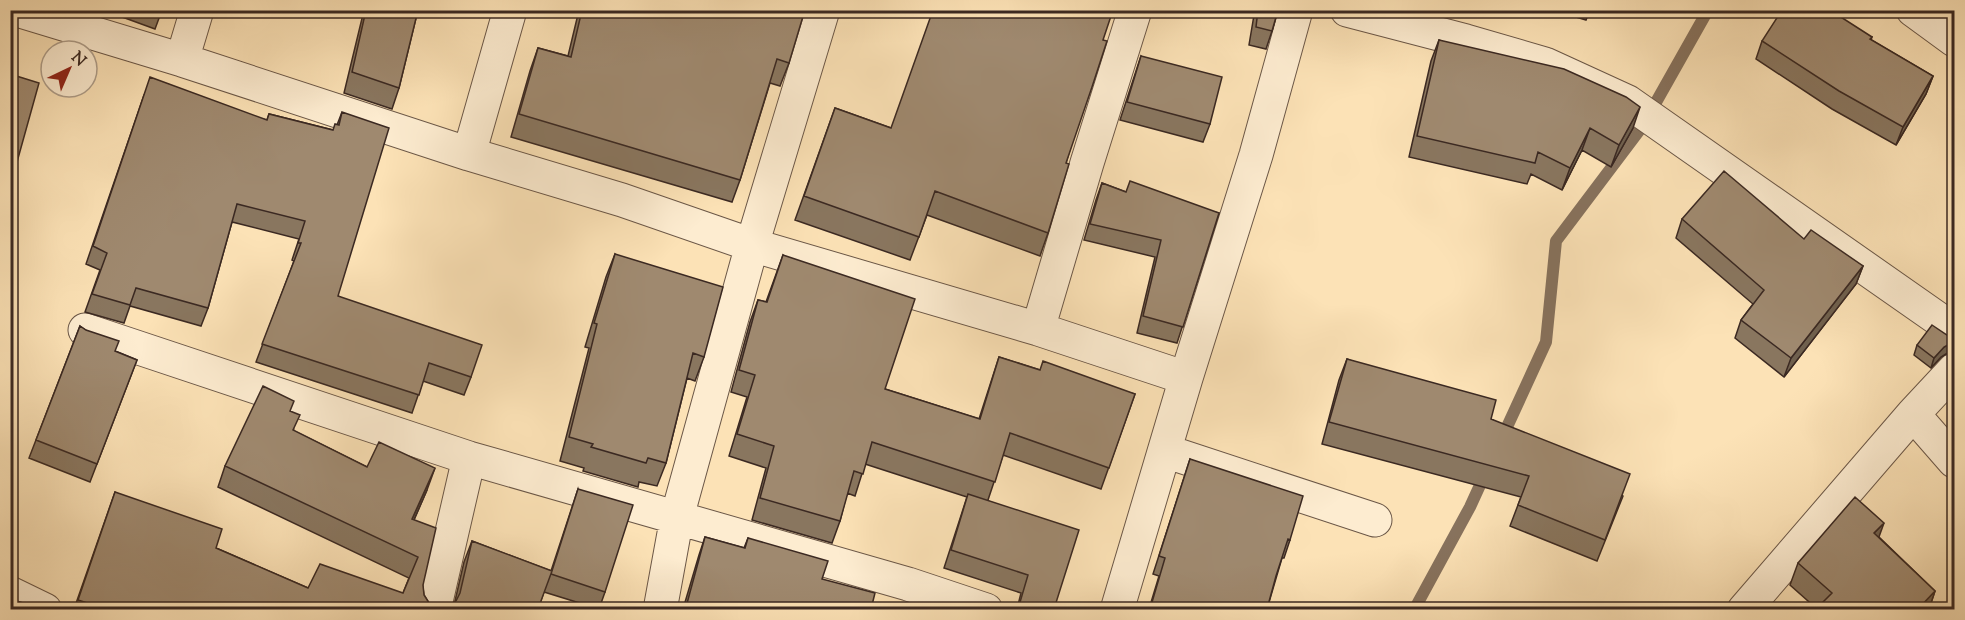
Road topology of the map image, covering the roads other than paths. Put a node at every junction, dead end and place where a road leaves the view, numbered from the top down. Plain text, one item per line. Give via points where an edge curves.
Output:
1 (17, 10) edge
2 (197, 10) edge
3 (510, 10) edge
4 (823, 10) edge
5 (1135, 10) edge
6 (1296, 10) edge
7 (1347, 10) edge
8 (1913, 10) edge
9 (1954, 40) edge
10 (182, 60) junction
11 (469, 154) junction
12 (752, 244) junction
13 (1038, 329) junction
14 (85, 330) edge
15 (1954, 330) edge
16 (1954, 370) edge
17 (1186, 378) junction
18 (1912, 414) junction
19 (1165, 451) junction
20 (469, 458) junction
21 (1954, 461) edge
22 (678, 517) junction
23 (1375, 520) dead end
24 (10, 593) edge
25 (904, 597) edge
26 (45, 609) edge
27 (434, 609) edge
28 (660, 609) edge
29 (986, 609) edge
30 (1117, 609) edge
31 (1744, 609) edge

1 - 10 street
2 - 10 street
3 - 11 street
4 - 12 street
5 - 13 street
6 - 17 street via 1256,155
7 - 15 street via 1545,64 1629,102
8 - 9 street
10 - 11 street
11 - 12 street
12 - 13 street
12 - 22 street
13 - 17 street
14 - 20 street
16 - 18 street
17 - 19 street
18 - 21 street
18 - 31 street
19 - 23 street
19 - 30 street
20 - 22 street
20 - 27 street
22 - 25 street
22 - 28 street
24 - 26 street
25 - 29 street

